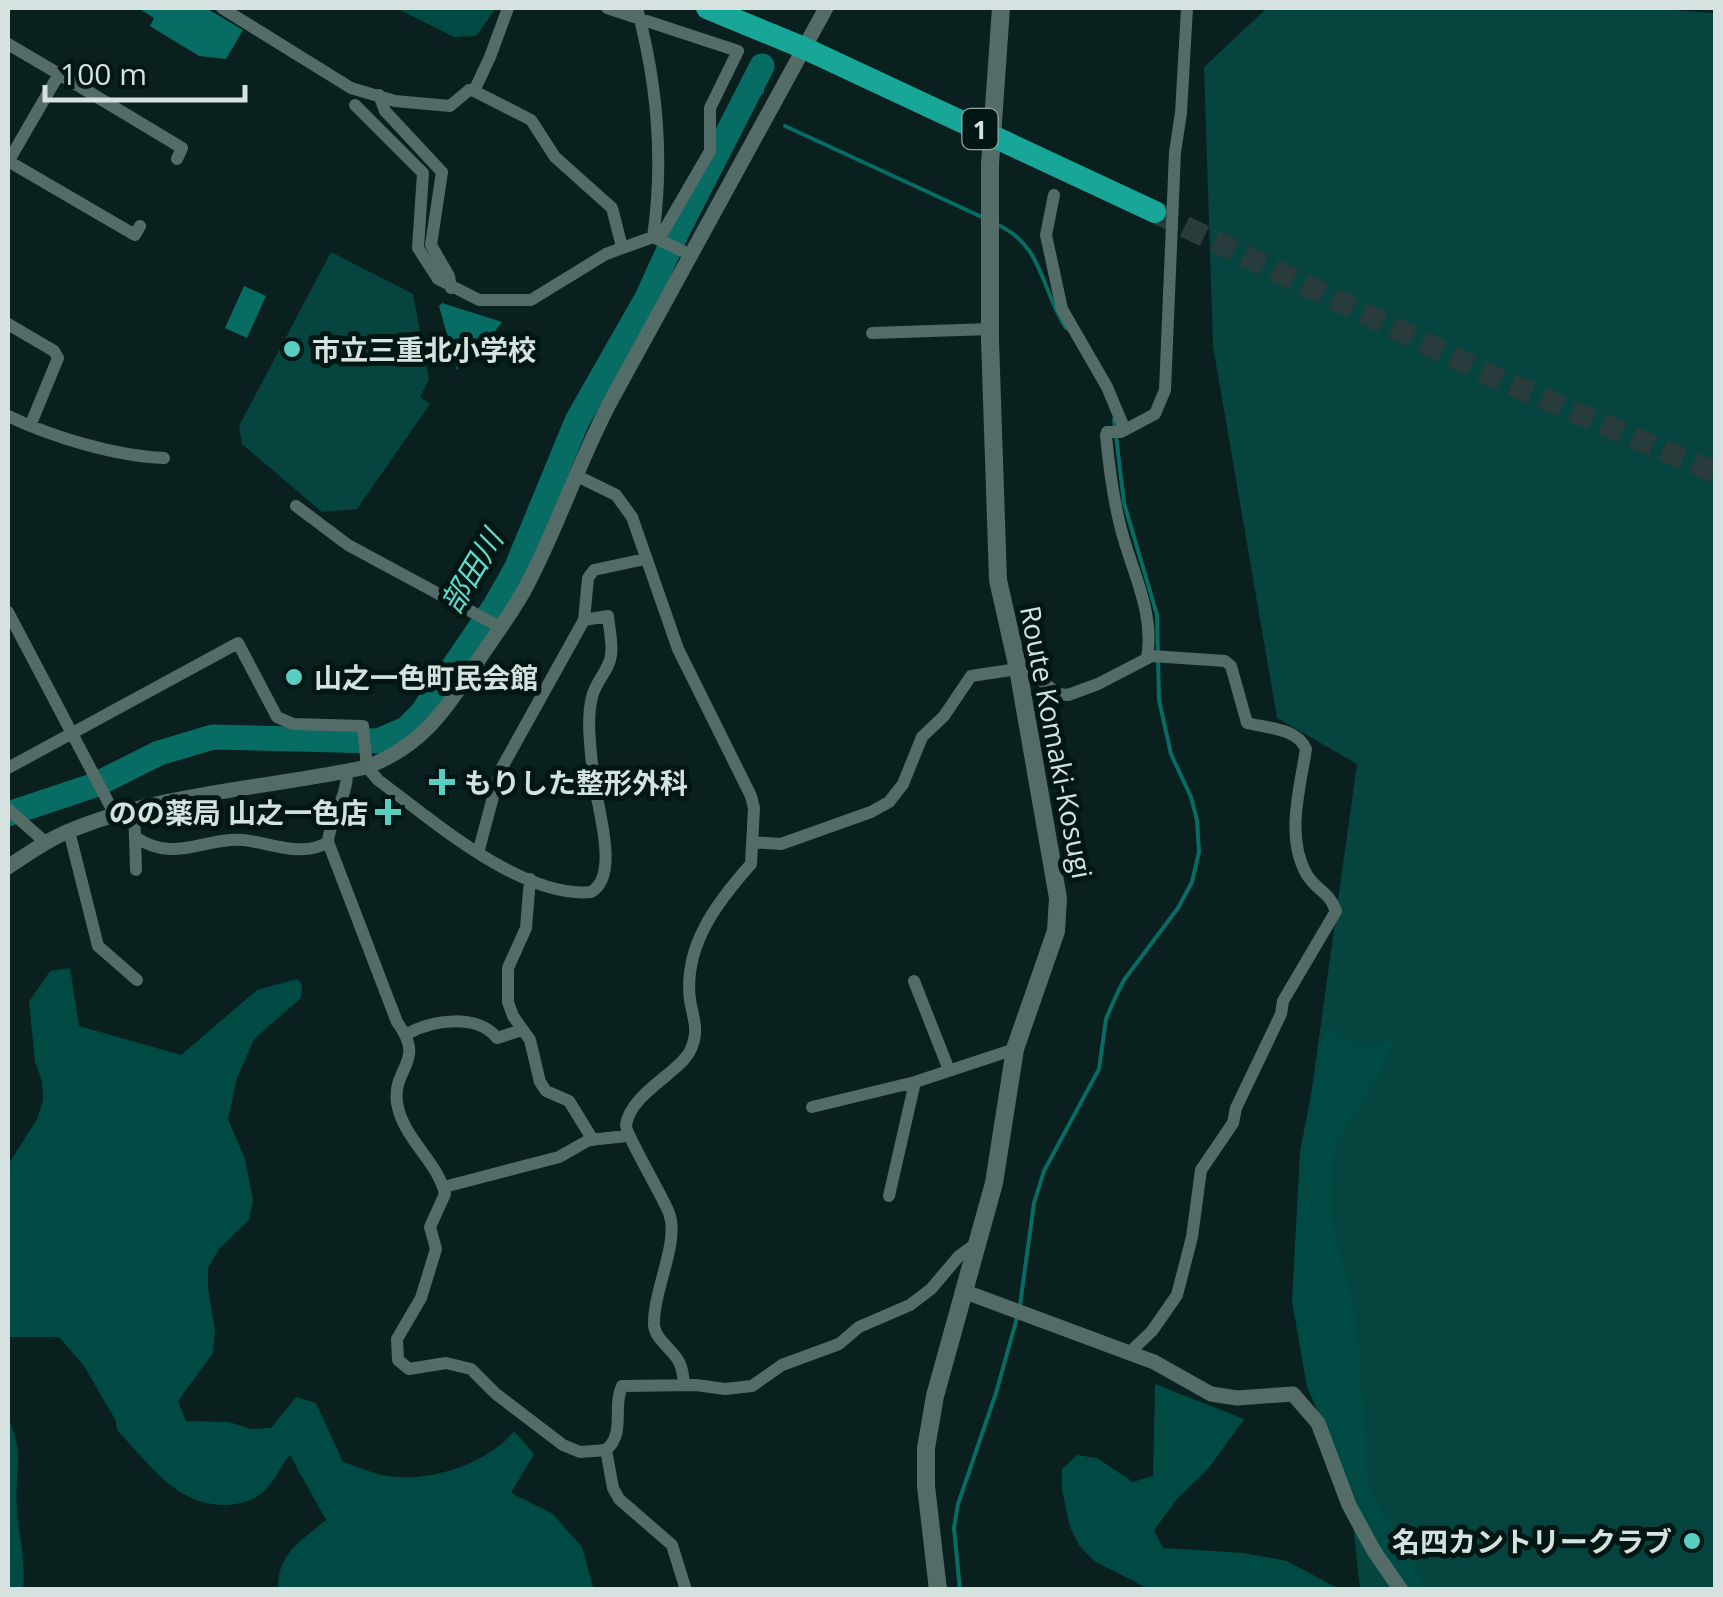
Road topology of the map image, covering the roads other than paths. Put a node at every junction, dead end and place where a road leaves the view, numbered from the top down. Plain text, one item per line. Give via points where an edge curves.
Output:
1 (222, 8) edge
2 (508, 8) edge
3 (606, 8) edge
4 (707, 8) edge
5 (826, 8) edge
6 (1001, 8) edge
7 (1186, 8) edge
8 (639, 14) edge
9 (8, 44) edge
10 (804, 48) junction
11 (59, 74) junction
12 (474, 91) junction
13 (379, 95) junction
14 (355, 106) dead end
15 (177, 158) dead end
16 (8, 162) edge
17 (1054, 196) dead end
18 (1155, 212) tunnel mouth
19 (140, 226) dead end
20 (659, 239) junction
21 (622, 247) junction
22 (687, 252) junction
23 (450, 288) junction
24 (8, 324) edge
25 (990, 329) junction
26 (872, 334) dead end
27 (8, 416) edge
28 (30, 426) junction
29 (1118, 431) junction
30 (164, 458) dead end
31 (575, 475) junction
32 (296, 506) dead end
33 (646, 559) junction
34 (584, 620) junction
35 (10, 622) edge
36 (497, 625) junction
37 (1154, 657) junction
38 (1018, 669) junction
39 (74, 732) junction
40 (367, 767) junction
41 (8, 768) edge
42 (346, 771) junction
43 (134, 810) junction
44 (13, 814) edge
45 (115, 815) junction
46 (69, 831) junction
47 (135, 836) junction
48 (45, 842) junction
49 (328, 842) junction
50 (752, 842) junction
51 (478, 853) junction
52 (8, 867) edge
53 (136, 870) dead end
54 (530, 879) junction
55 (137, 980) dead end
56 (914, 982) dead end
57 (522, 1030) junction
58 (406, 1034) junction
59 (1015, 1048) junction
60 (949, 1070) junction
61 (916, 1082) junction
62 (812, 1107) dead end
63 (627, 1136) junction
64 (593, 1140) junction
65 (444, 1188) junction
66 (889, 1196) dead end
67 (978, 1242) junction
68 (963, 1291) junction
69 (1129, 1353) junction
70 (684, 1384) junction
71 (606, 1450) junction
72 (686, 1590) edge
73 (938, 1590) edge
74 (1401, 1590) edge

1 - 13 street via 350,88
2 - 12 street
3 - 8 street
4 - 10 highway, 1
5 - 10 street
6 - 25 main road, Route Komaki-Kosugi via 990,164
7 - 29 street via 1166,390 1154,414
8 - 20 street via 660,158
8 - 20 street via 738,51 710,108 710,151
9 - 11 street
10 - 18 highway, 1
10 - 22 street
11 - 15 street via 182,148
11 - 16 street
12 - 13 street via 450,106
12 - 21 street via 531,120 555,156 612,208
13 - 23 street via 385,111 442,172 431,245
14 - 23 street via 424,173 418,248
16 - 19 street via 134,235
17 - 29 street via 1046,235 1062,309 1107,386
20 - 21 street
20 - 22 street
21 - 23 street via 531,300 494,302
22 - 31 street via 672,294
24 - 28 street via 58,358
25 - 26 street
25 - 38 main road, Route Komaki-Kosugi via 998,580
27 - 28 street
28 - 30 street via 127,456
29 - 37 street via 1112,488
31 - 33 street via 624,503
31 - 36 street via 532,577
32 - 36 street via 348,546
33 - 34 street via 594,570
33 - 50 street via 678,649 745,781 754,808
34 - 51 street via 500,771
34 - 54 street via 608,616 612,658 596,684 590,713 606,874 597,889 584,893
35 - 39 street
36 - 40 street via 429,729 392,758
37 - 38 street via 1068,694
37 - 69 street via 1225,661 1247,723 1302,740 1294,832 1305,872 1336,911 1283,1001 1233,1123 1201,1170 1177,1295
38 - 50 street via 971,676 922,737 897,795 880,808 781,844
38 - 59 main road, Route Komaki-Kosugi via 1058,898 1056,931
39 - 40 street via 238,643 277,717 293,724 363,726
39 - 41 street
39 - 45 street
40 - 42 street
40 - 51 street
42 - 43 street
42 - 49 street via 348,786
43 - 45 street
43 - 47 street
44 - 48 street
45 - 46 street
46 - 48 street
46 - 55 street via 98,946
47 - 49 street via 184,850 243,840 307,850
47 - 53 street
48 - 52 street
49 - 58 street
50 - 63 street via 751,864 724,894 697,945 690,1002 698,1028 689,1054 644,1096 627,1120
51 - 54 street
54 - 57 street via 526,928 507,980 508,1002
56 - 60 street
57 - 58 street via 497,1038 468,1021
57 - 64 street via 546,1092 568,1101
58 - 65 street via 410,1057 396,1092 400,1114
59 - 60 street
59 - 67 main road, Route Komaki-Kosugi
60 - 61 street
61 - 62 street
61 - 66 street
63 - 64 street
63 - 70 street via 672,1222 654,1331 678,1359
64 - 65 street via 559,1157
65 - 71 street via 430,1227 436,1248 428,1276 397,1339 399,1363 410,1369 446,1363 471,1369 563,1445
67 - 68 main road, Route Komaki-Kosugi
67 - 70 street via 910,1305 839,1344 782,1365 752,1386
68 - 69 street
68 - 73 main road, Route Komaki-Kosugi via 926,1448
69 - 74 street via 1210,1394 1293,1394 1318,1423 1349,1504
70 - 71 street via 622,1386 618,1427
71 - 72 street via 619,1499 672,1545

